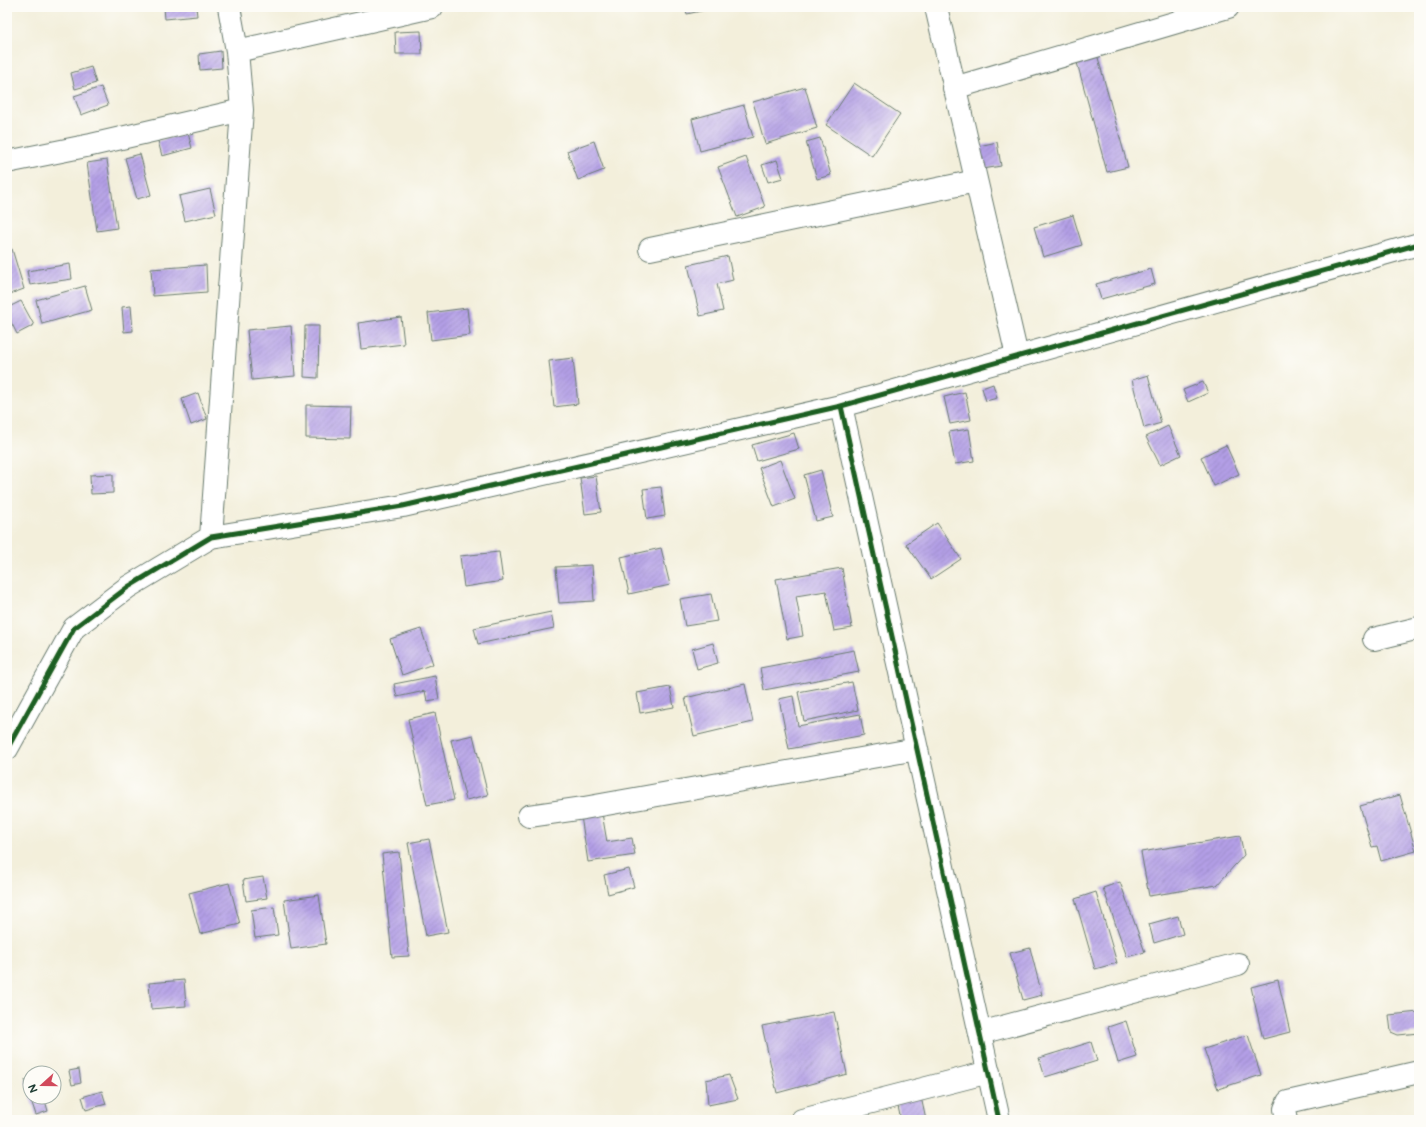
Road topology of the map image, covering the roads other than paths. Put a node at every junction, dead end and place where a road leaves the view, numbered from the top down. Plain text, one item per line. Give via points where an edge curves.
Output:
1 (229, 7) edge
2 (432, 7) edge
3 (936, 7) edge
4 (1228, 7) edge
5 (237, 51) junction
6 (954, 88) junction
7 (242, 110) junction
8 (7, 162) edge
9 (976, 181) junction
10 (1419, 244) edge
11 (650, 249) dead end
12 (1017, 356) junction
13 (841, 406) junction
14 (211, 537) junction
15 (1419, 628) edge
16 (1374, 639) dead end
17 (7, 749) edge
18 (917, 749) junction
19 (529, 816) dead end
20 (1238, 964) dead end
21 (980, 1033) junction
22 (989, 1072) junction
23 (1419, 1072) edge
24 (802, 1120) edge
25 (999, 1120) edge
26 (1288, 1120) edge

1 - 5 street
2 - 5 street
3 - 6 street
4 - 6 street
5 - 7 street
6 - 9 street
7 - 8 street
7 - 14 street
9 - 11 street
9 - 12 street
10 - 12 street
12 - 13 street
13 - 14 street via 403,506
13 - 18 street
14 - 17 street via 128,587 74,628
15 - 16 street
18 - 19 street
18 - 21 street
20 - 21 street
21 - 22 street
22 - 24 street
22 - 25 street
23 - 26 street via 1288,1102 1285,1109

